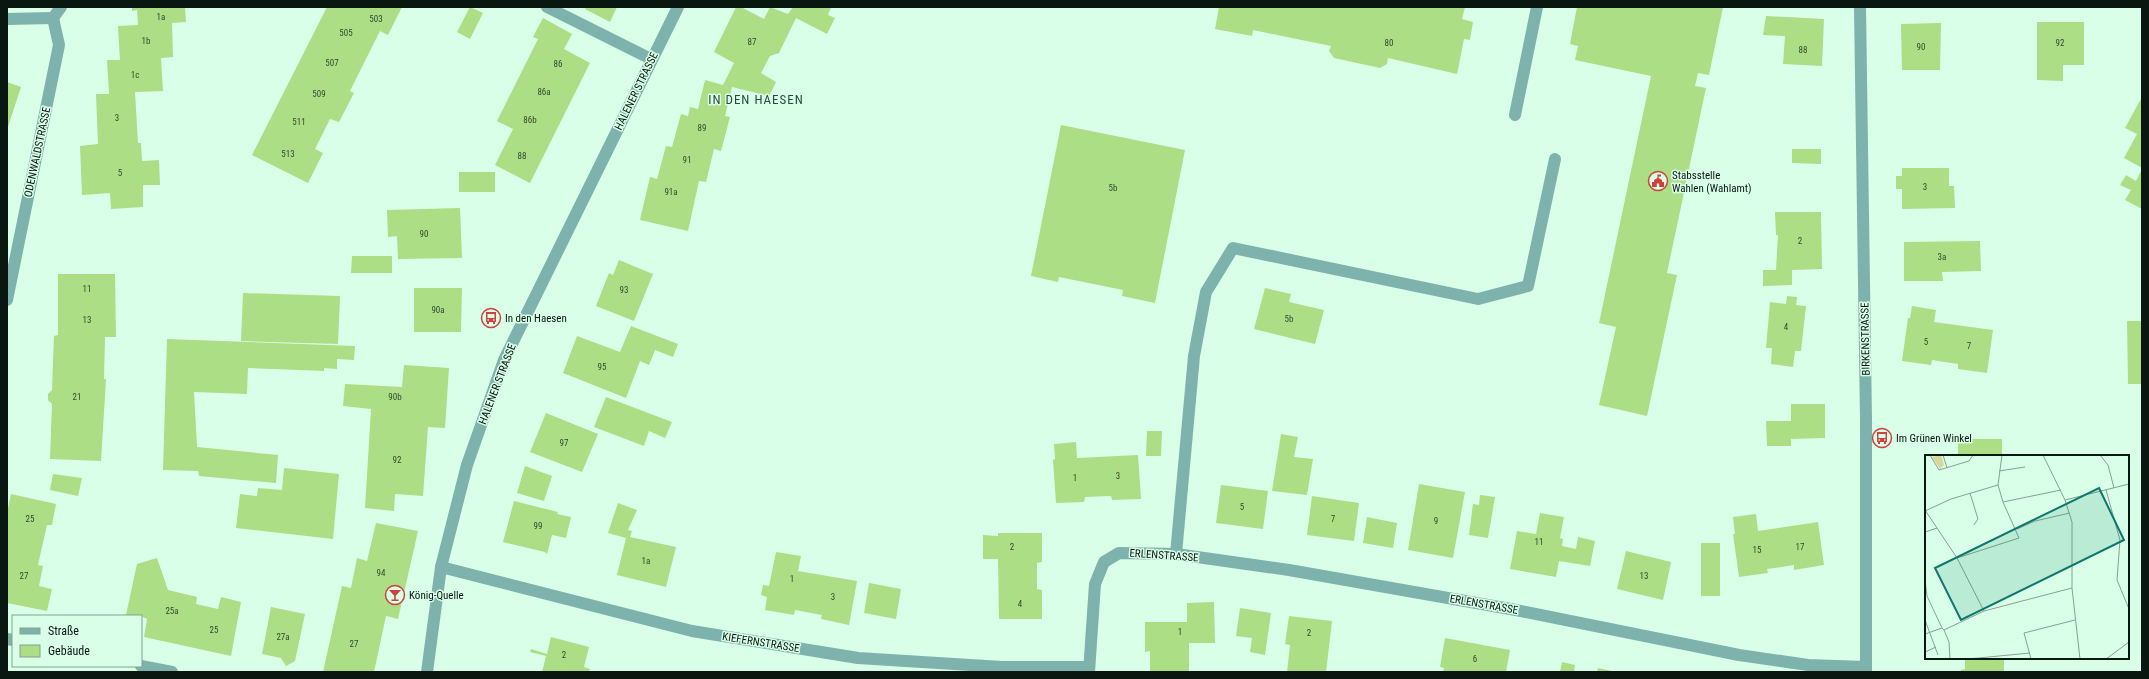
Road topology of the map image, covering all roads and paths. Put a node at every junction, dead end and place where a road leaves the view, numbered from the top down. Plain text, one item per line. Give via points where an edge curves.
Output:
1 (61, 7) edge
2 (547, 7) edge
3 (678, 7) edge
4 (1537, 7) edge
5 (1860, 7) edge
6 (53, 18) junction
7 (7, 20) edge
8 (651, 60) junction
9 (1515, 115) dead end
10 (1555, 159) dead end
11 (7, 300) edge
12 (1176, 554) junction
13 (441, 567) junction
14 (142, 666) edge
15 (1089, 669) edge
16 (1866, 669) edge
17 (172, 672) edge
18 (427, 672) edge

1 - 6 street
2 - 8 street
3 - 8 street, HALENER STRASSE
4 - 9 street
5 - 16 street, BIRKENSTRASSE via 1866,432
6 - 7 street
6 - 11 street, ODENWALDSTRASSE via 59,44
8 - 13 street, HALENER STRASSE via 504,360 467,465
10 - 12 street via 1528,286 1478,298 1232,248 1206,292 1194,356
12 - 15 street, ERLENSTRASSE via 1119,553 1104,562 1095,584
12 - 16 street, ERLENSTRASSE via 1289,570 1516,610 1739,655 1808,665
13 - 15 street, KIEFERNSTRASSE via 692,631 858,658 1002,667
13 - 18 street, HALENER STRASSE
14 - 17 street

